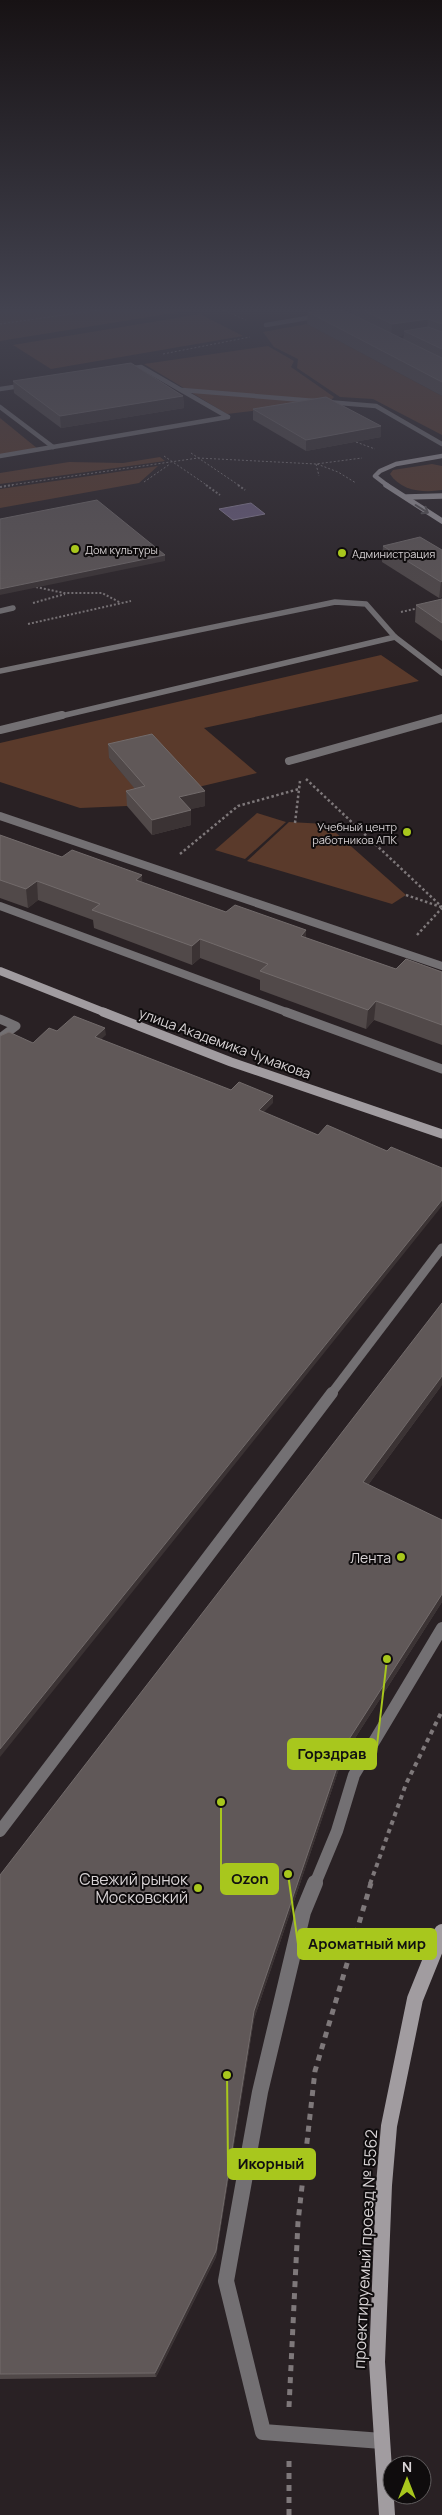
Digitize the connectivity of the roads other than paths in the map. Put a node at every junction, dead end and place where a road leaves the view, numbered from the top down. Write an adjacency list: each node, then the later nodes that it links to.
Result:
1 (22, 424): 5 (lane)
2 (185, 424): 5 (lane)
3 (408, 424): 4 (lane)
4 (442, 444)
5 (52, 447): 6 (lane)
6 (0, 456)
7 (442, 456): 9 (street)
8 (442, 496): 9 (street)
9 (403, 497): 10 (street, one-way to 10)
10 (442, 521)
11 (13, 608): 12 (lane)
12 (0, 611)
13 (396, 637): 14 (lane); 15 (lane); 17 (lane)
14 (0, 671)
15 (442, 673)
16 (442, 718): 18 (lane)
17 (0, 730)
18 (289, 761)
19 (0, 816): 21 (lane)
20 (0, 906): 25 (lane)
21 (442, 966)
22 (0, 971): 26 (street, улица Академика Чумакова)
23 (0, 1018): 24 (lane)
24 (0, 1038)
25 (442, 1069)
26 (442, 1134)
27 (442, 1248): 29 (lane)
28 (442, 1628): 31 (lane)
29 (0, 1831)
30 (442, 1932): 31 (street, проектируемый проезд № 5562)
31 (382, 2441): 32 (street, проектируемый проезд № 5562)
32 (387, 2515)

